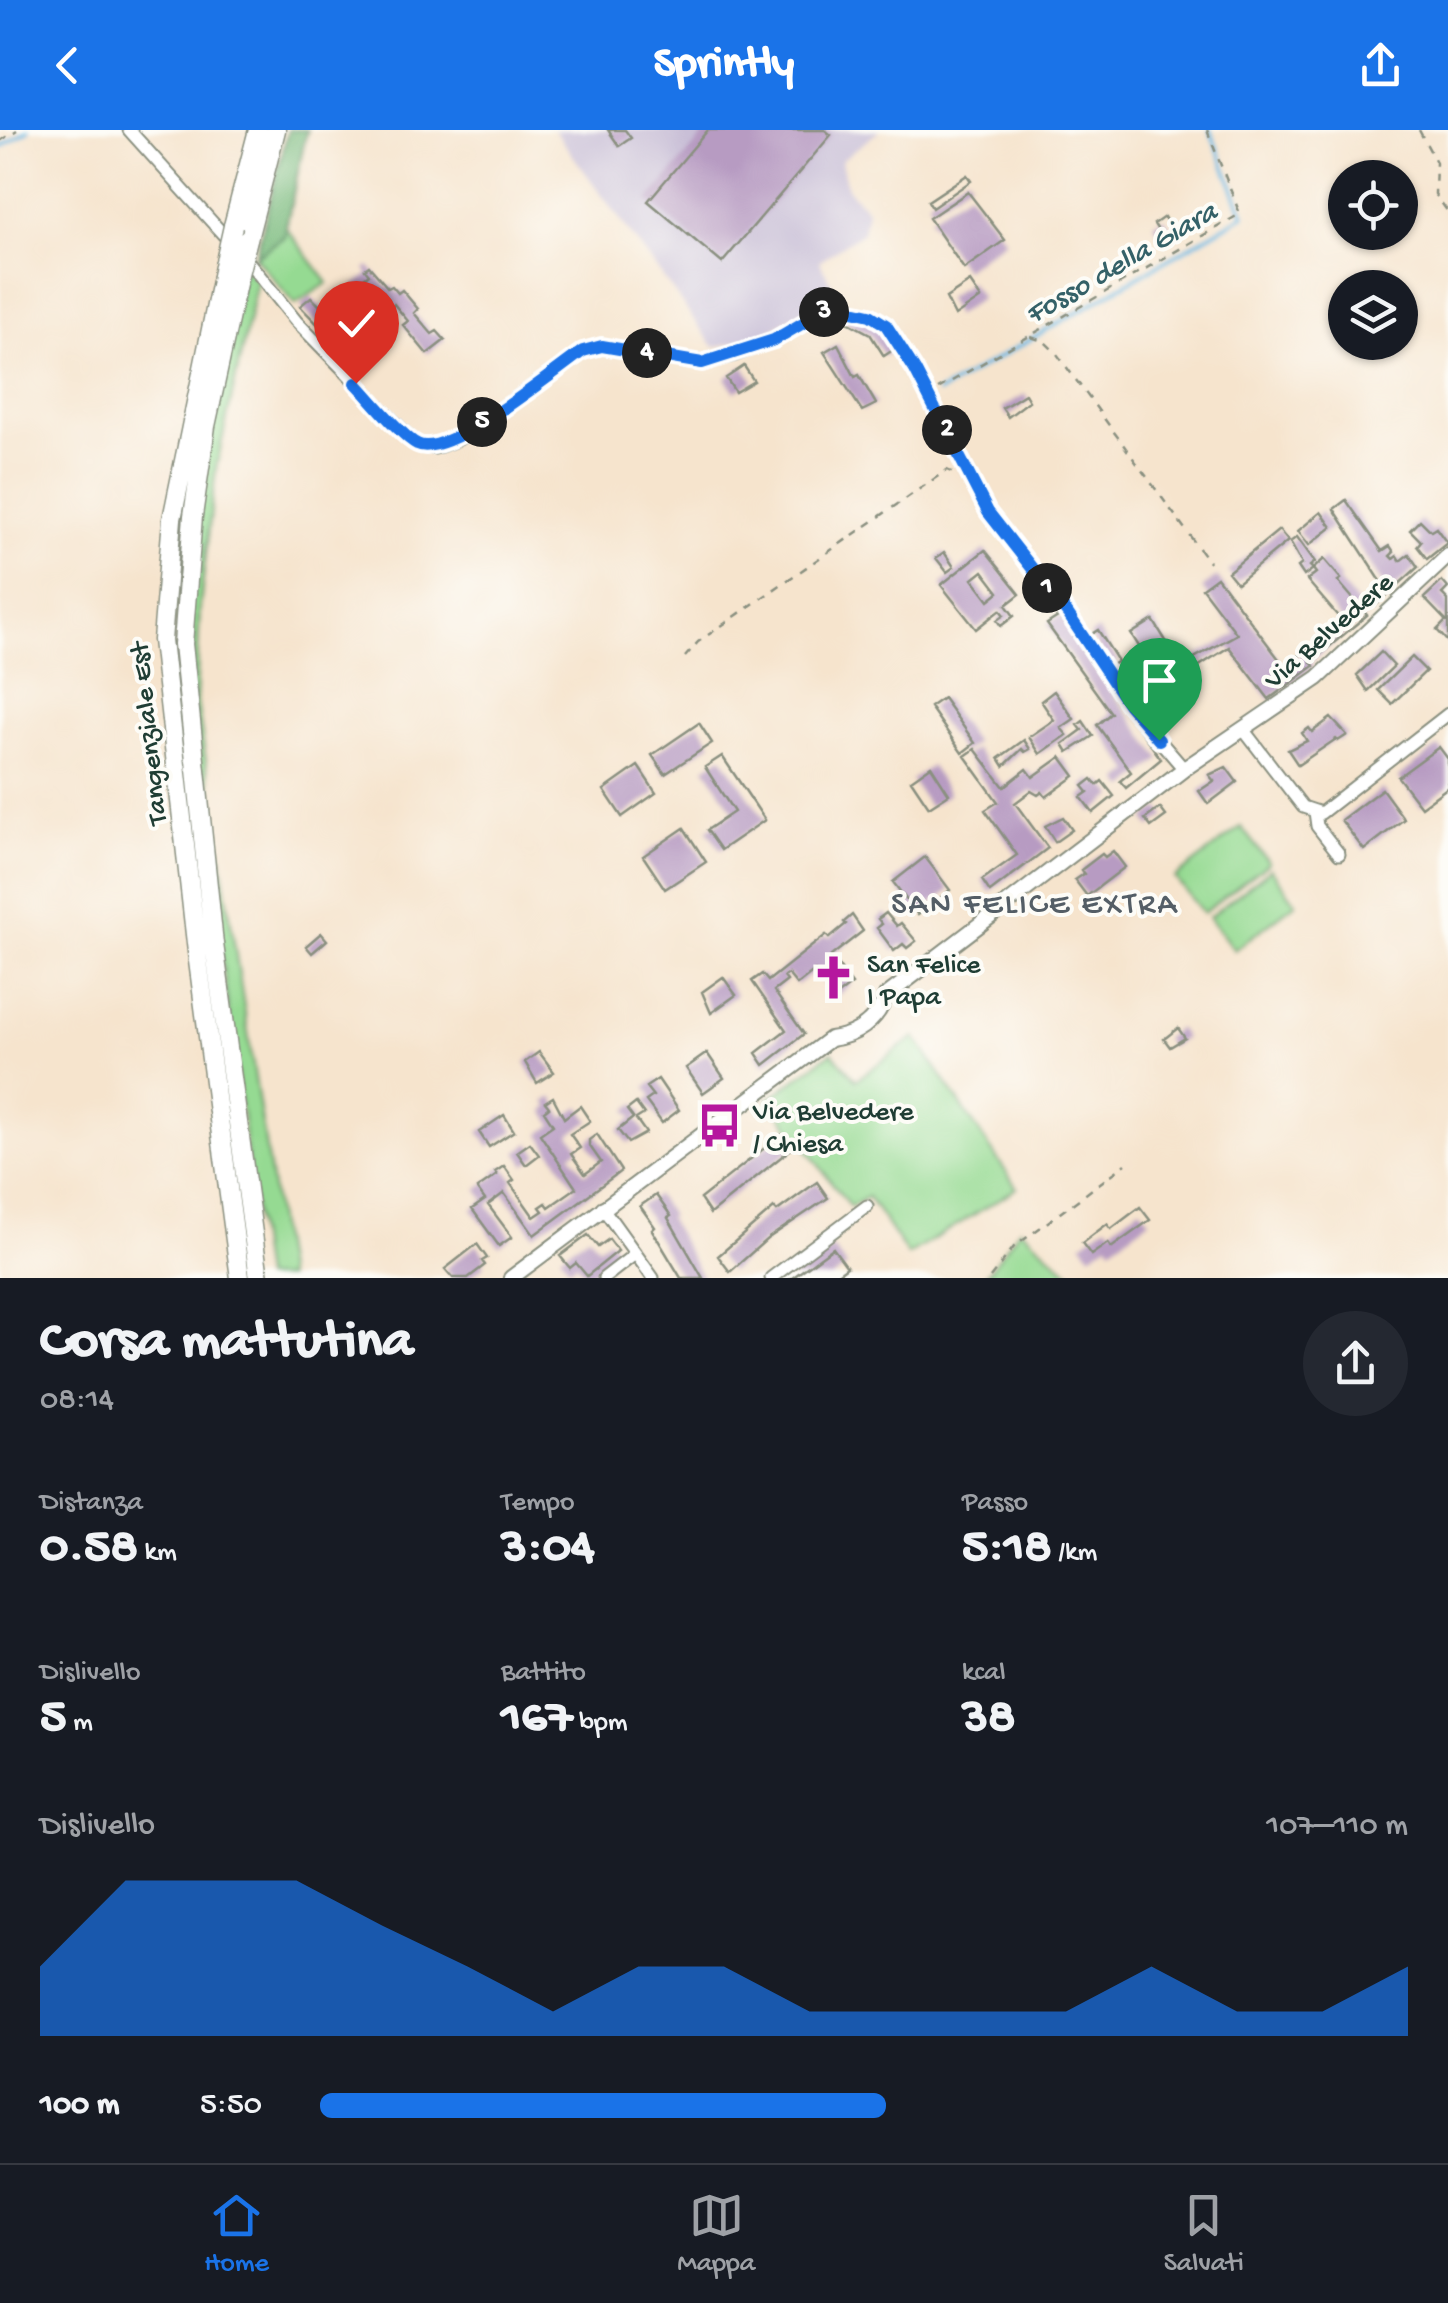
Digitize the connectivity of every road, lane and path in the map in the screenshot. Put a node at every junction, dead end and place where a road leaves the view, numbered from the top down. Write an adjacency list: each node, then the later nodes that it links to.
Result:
1 (16, 130): 7 (path)
2 (130, 130): 11 (street)
3 (258, 130): 9 (highway, Tangenziale Est, bridge)
4 (276, 130): 9 (highway, Tangenziale Est, bridge)
5 (1207, 130): 10 (path)
6 (1420, 130): 8 (path)
7 (0, 141)
8 (1448, 212)
9 (231, 270): 25 (highway, Tangenziale Est); 26 (highway, Tangenziale Est)
10 (1030, 336): 11 (path); 14 (path)
11 (928, 394): 12 (street)
12 (970, 481): 15 (path); 18 (street)
13 (1448, 556): 17 (street, Via Belvedere)
14 (1209, 562)
15 (685, 657)
16 (1448, 714): 19 (street)
17 (1242, 729): 18 (street, Via Belvedere); 19 (street)
18 (1184, 769): 23 (street, Via Belvedere)
19 (1315, 812): 20 (street)
20 (1339, 854)
21 (1126, 1164): 31 (path)
22 (867, 1206): 30 (street)
23 (602, 1207): 24 (street); 27 (street, Via Belvedere)
24 (636, 1254): 28 (street); 29 (street)
25 (240, 1278)
26 (259, 1278)
27 (510, 1278)
28 (604, 1278)
29 (653, 1278)
30 (771, 1278)
31 (990, 1278)

